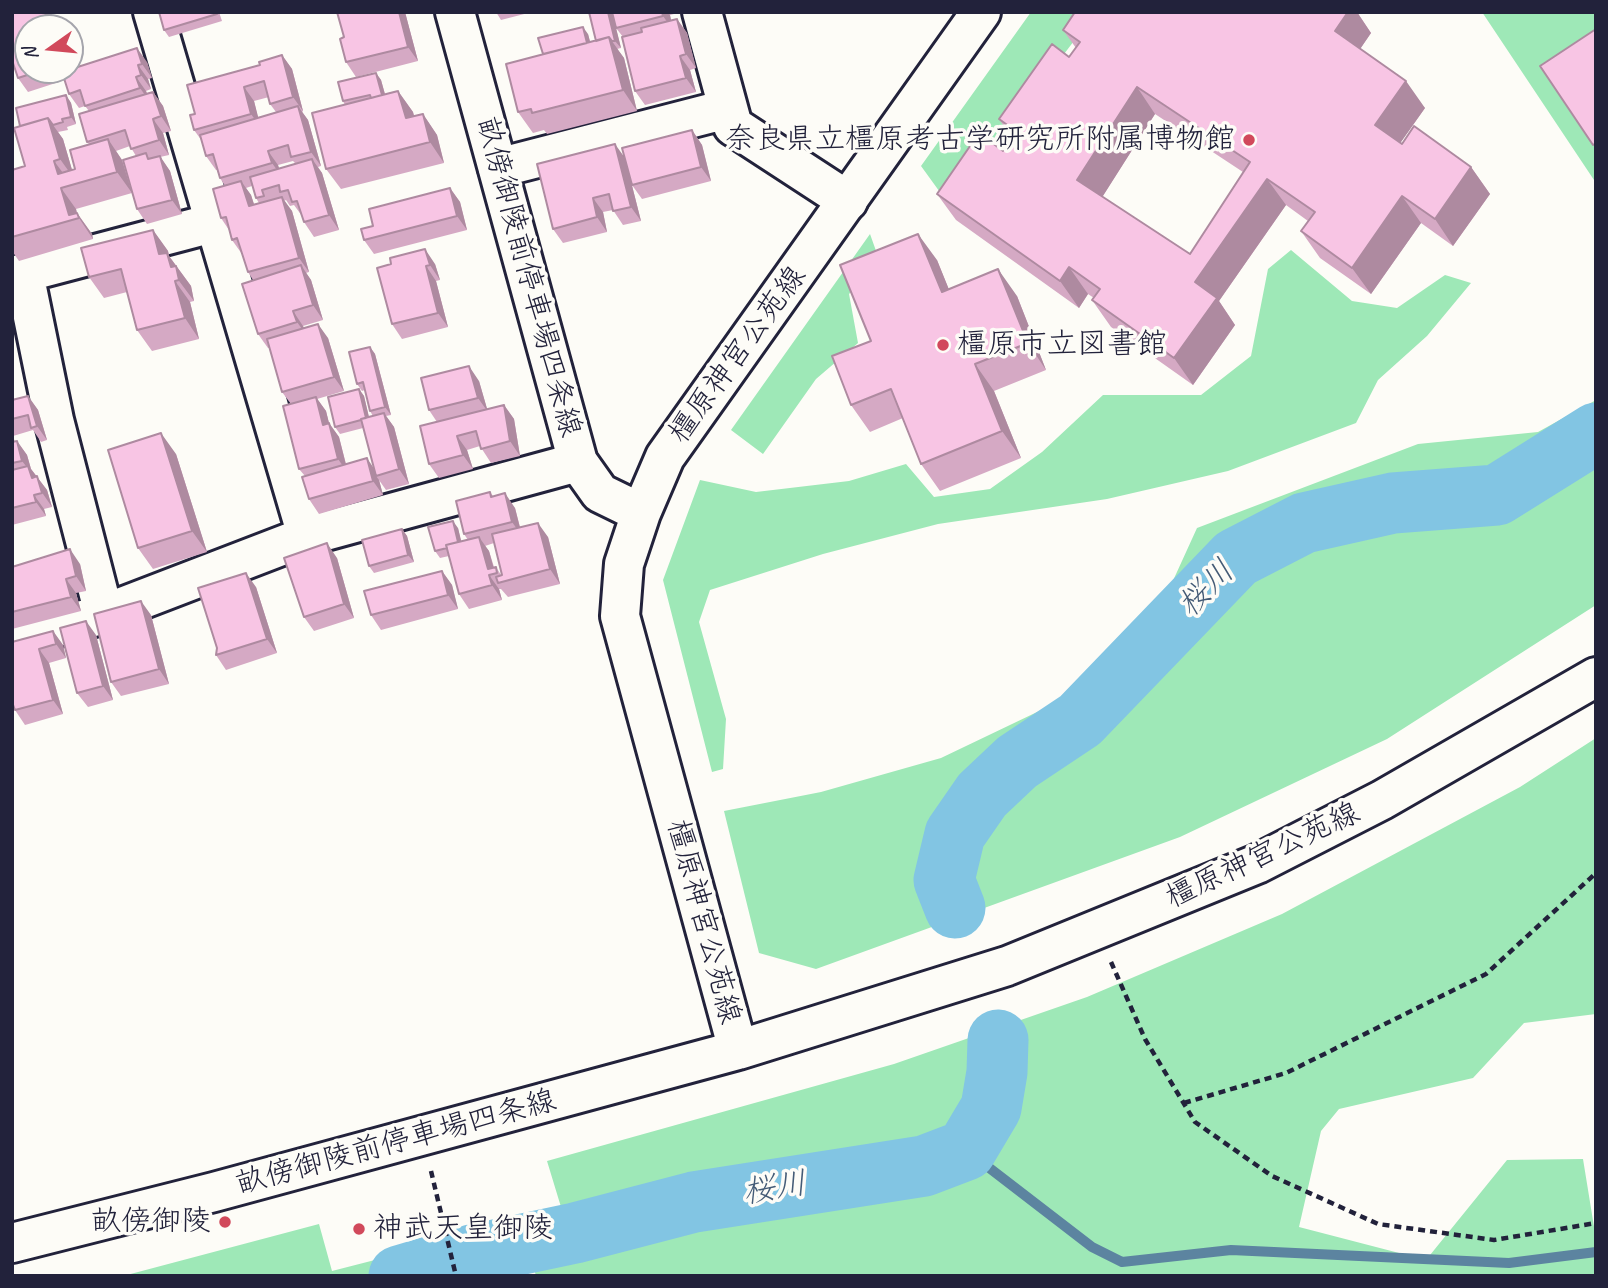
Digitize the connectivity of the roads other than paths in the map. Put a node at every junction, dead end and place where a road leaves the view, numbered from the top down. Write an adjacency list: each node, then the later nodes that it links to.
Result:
1 (153, 12): 8 (main road)
2 (455, 12): 6 (main road, 畝傍御陵前停車場四条線)
3 (702, 12): 5 (main road)
4 (981, 12): 7 (main road, 橿原神宮公苑線)
5 (727, 108): 6 (main road); 7 (main road)
6 (498, 168): 10 (main road, 畝傍御陵前停車場四条線)
7 (848, 201): 11 (main road, 橿原神宮公苑線)
8 (213, 223): 9 (main road); 12 (main road)
9 (18, 274): 13 (main road)
10 (578, 462): 11 (main road, 畝傍御陵前停車場四条線); 12 (main road)
11 (640, 513): 16 (main road, 橿原神宮公苑線)
12 (307, 537): 13 (main road)
13 (104, 614): 14 (main road)
14 (12, 640)
15 (1596, 677): 16 (main road, 橿原神宮公苑線)
16 (738, 1050): 17 (main road, 畝傍御陵前停車場四条線)
17 (12, 1243)

